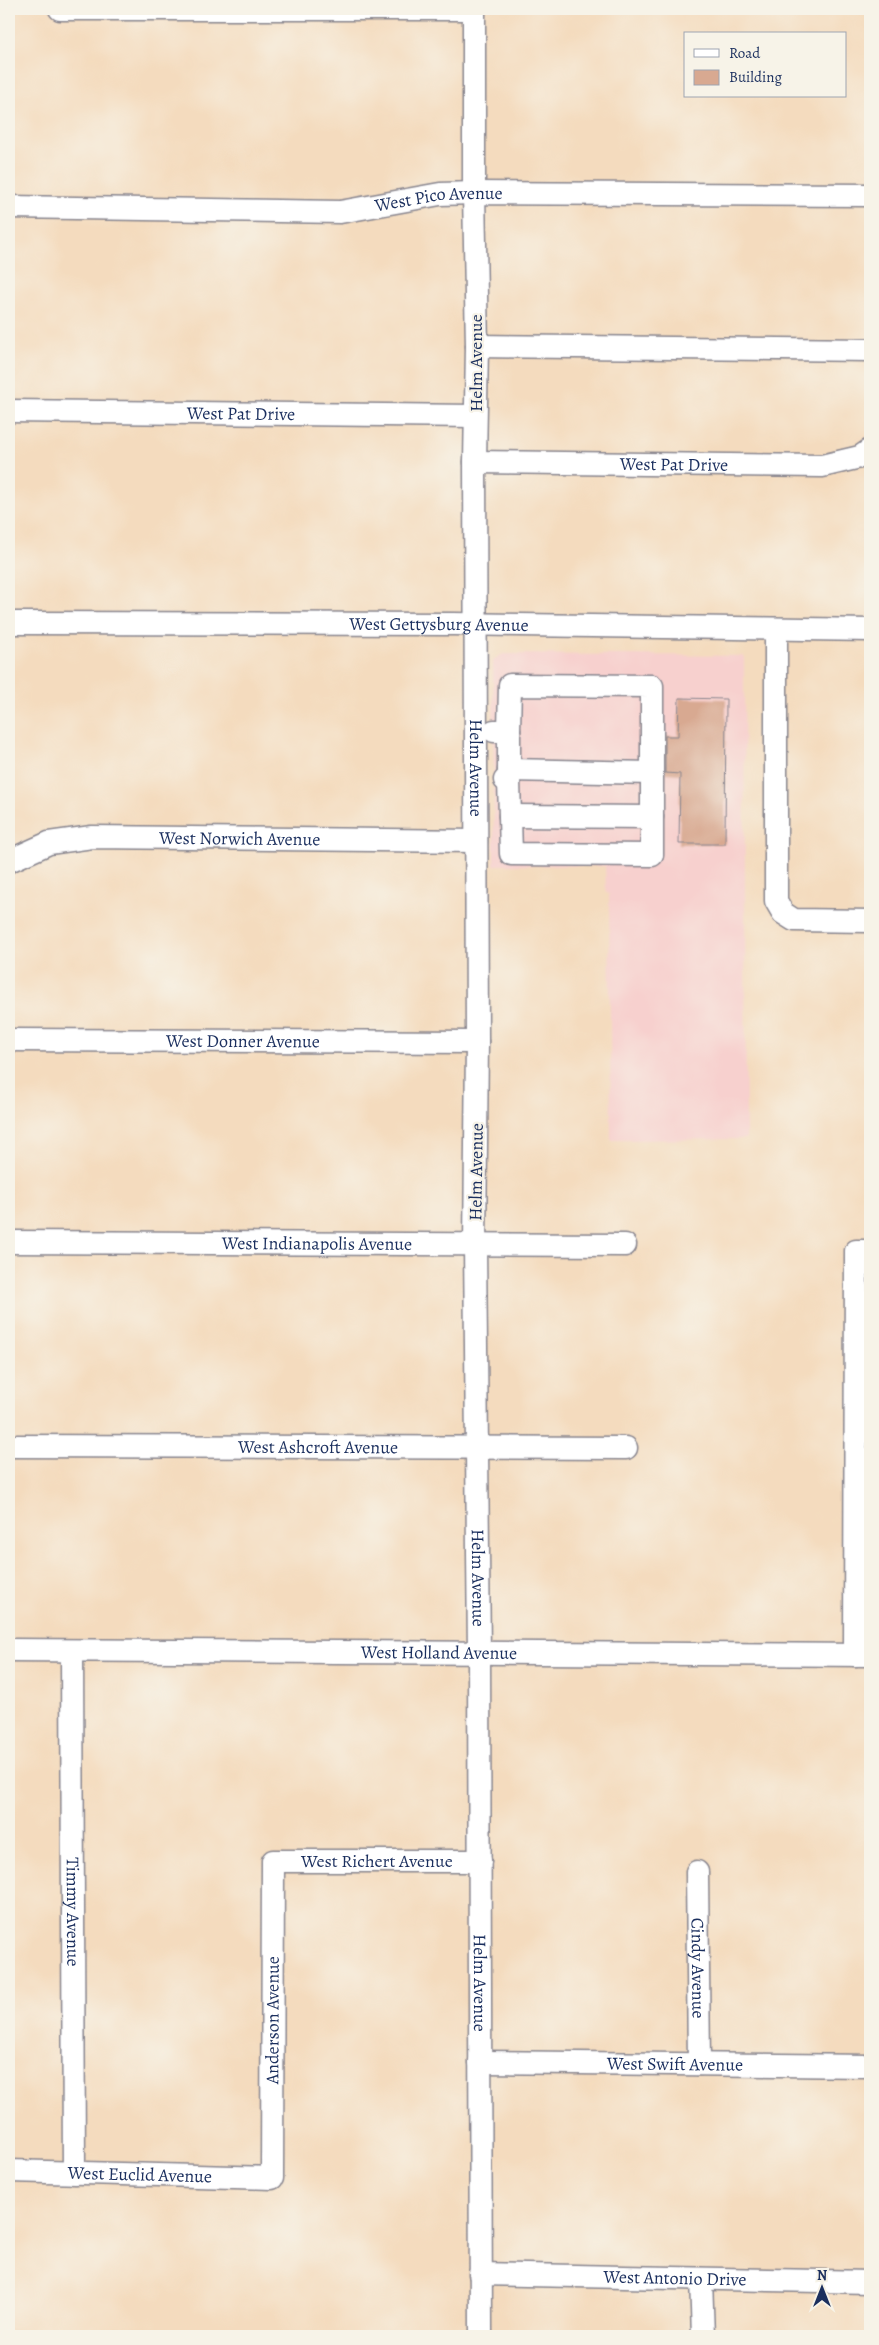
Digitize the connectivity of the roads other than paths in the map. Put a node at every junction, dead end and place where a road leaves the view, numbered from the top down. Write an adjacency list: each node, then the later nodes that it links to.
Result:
1 (60, 9): 2 (street)
2 (474, 9): 3 (street, Helm Avenue)
3 (474, 192): 4 (street, West Pico Avenue); 5 (street, West Pico Avenue); 6 (street, Helm Avenue)
4 (870, 196)
5 (9, 207)
6 (477, 346): 7 (street); 9 (street, Helm Avenue)
7 (870, 350)
8 (9, 411): 9 (street, West Pat Drive)
9 (475, 416): 11 (street, Helm Avenue)
10 (870, 450): 11 (street, West Pat Drive)
11 (475, 462): 13 (street, Helm Avenue)
12 (9, 623): 13 (street, West Gettysburg Avenue)
13 (475, 625): 14 (street, West Gettysburg Avenue); 17 (street, Helm Avenue)
14 (776, 630): 15 (street, West Gettysburg Avenue); 25 (street)
15 (870, 630)
16 (509, 731): 17 (street); 18 (street); 19 (street)
17 (476, 732): 20 (street, Helm Avenue)
18 (651, 773): 19 (street); 22 (street)
19 (509, 775): 20 (street); 21 (street)
20 (476, 780): 23 (street, Helm Avenue)
21 (510, 816): 22 (street); 22 (street)
22 (652, 817)
23 (476, 841): 24 (street, West Norwich Avenue); 27 (street, Helm Avenue)
24 (9, 861)
25 (870, 921)
26 (9, 1040): 27 (street, West Donner Avenue)
27 (477, 1042): 29 (street, Helm Avenue)
28 (9, 1242): 29 (street, West Indianapolis Avenue)
29 (475, 1245): 30 (street, West Indianapolis Avenue); 34 (street, Helm Avenue)
30 (625, 1245)
31 (863, 1251): 38 (street)
32 (9, 1446): 34 (street, West Ashcroft Avenue)
33 (626, 1448): 34 (street, West Ashcroft Avenue)
34 (477, 1449): 37 (street, Helm Avenue)
35 (9, 1650): 36 (street, West Holland Avenue)
36 (72, 1652): 37 (street, West Holland Avenue); 46 (street, Timmy Avenue)
37 (479, 1653): 38 (street, West Holland Avenue); 40 (street, Helm Avenue)
38 (863, 1655)
39 (273, 1861): 40 (street, West Richert Avenue); 47 (street, Anderson Avenue)
40 (480, 1861): 42 (street, Helm Avenue)
41 (697, 1872): 43 (street, Cindy Avenue)
42 (480, 2062): 43 (street, West Swift Avenue); 48 (street, Helm Avenue)
43 (699, 2064): 44 (street, West Swift Avenue)
44 (870, 2066)
45 (9, 2171): 46 (street, West Euclid Avenue)
46 (74, 2173): 47 (street, West Euclid Avenue)
47 (272, 2178)
48 (480, 2274): 49 (street, West Antonio Drive); 51 (street, Helm Avenue)
49 (701, 2279): 50 (street, West Antonio Drive); 52 (street)
50 (870, 2282)
51 (481, 2336)
52 (703, 2336)

